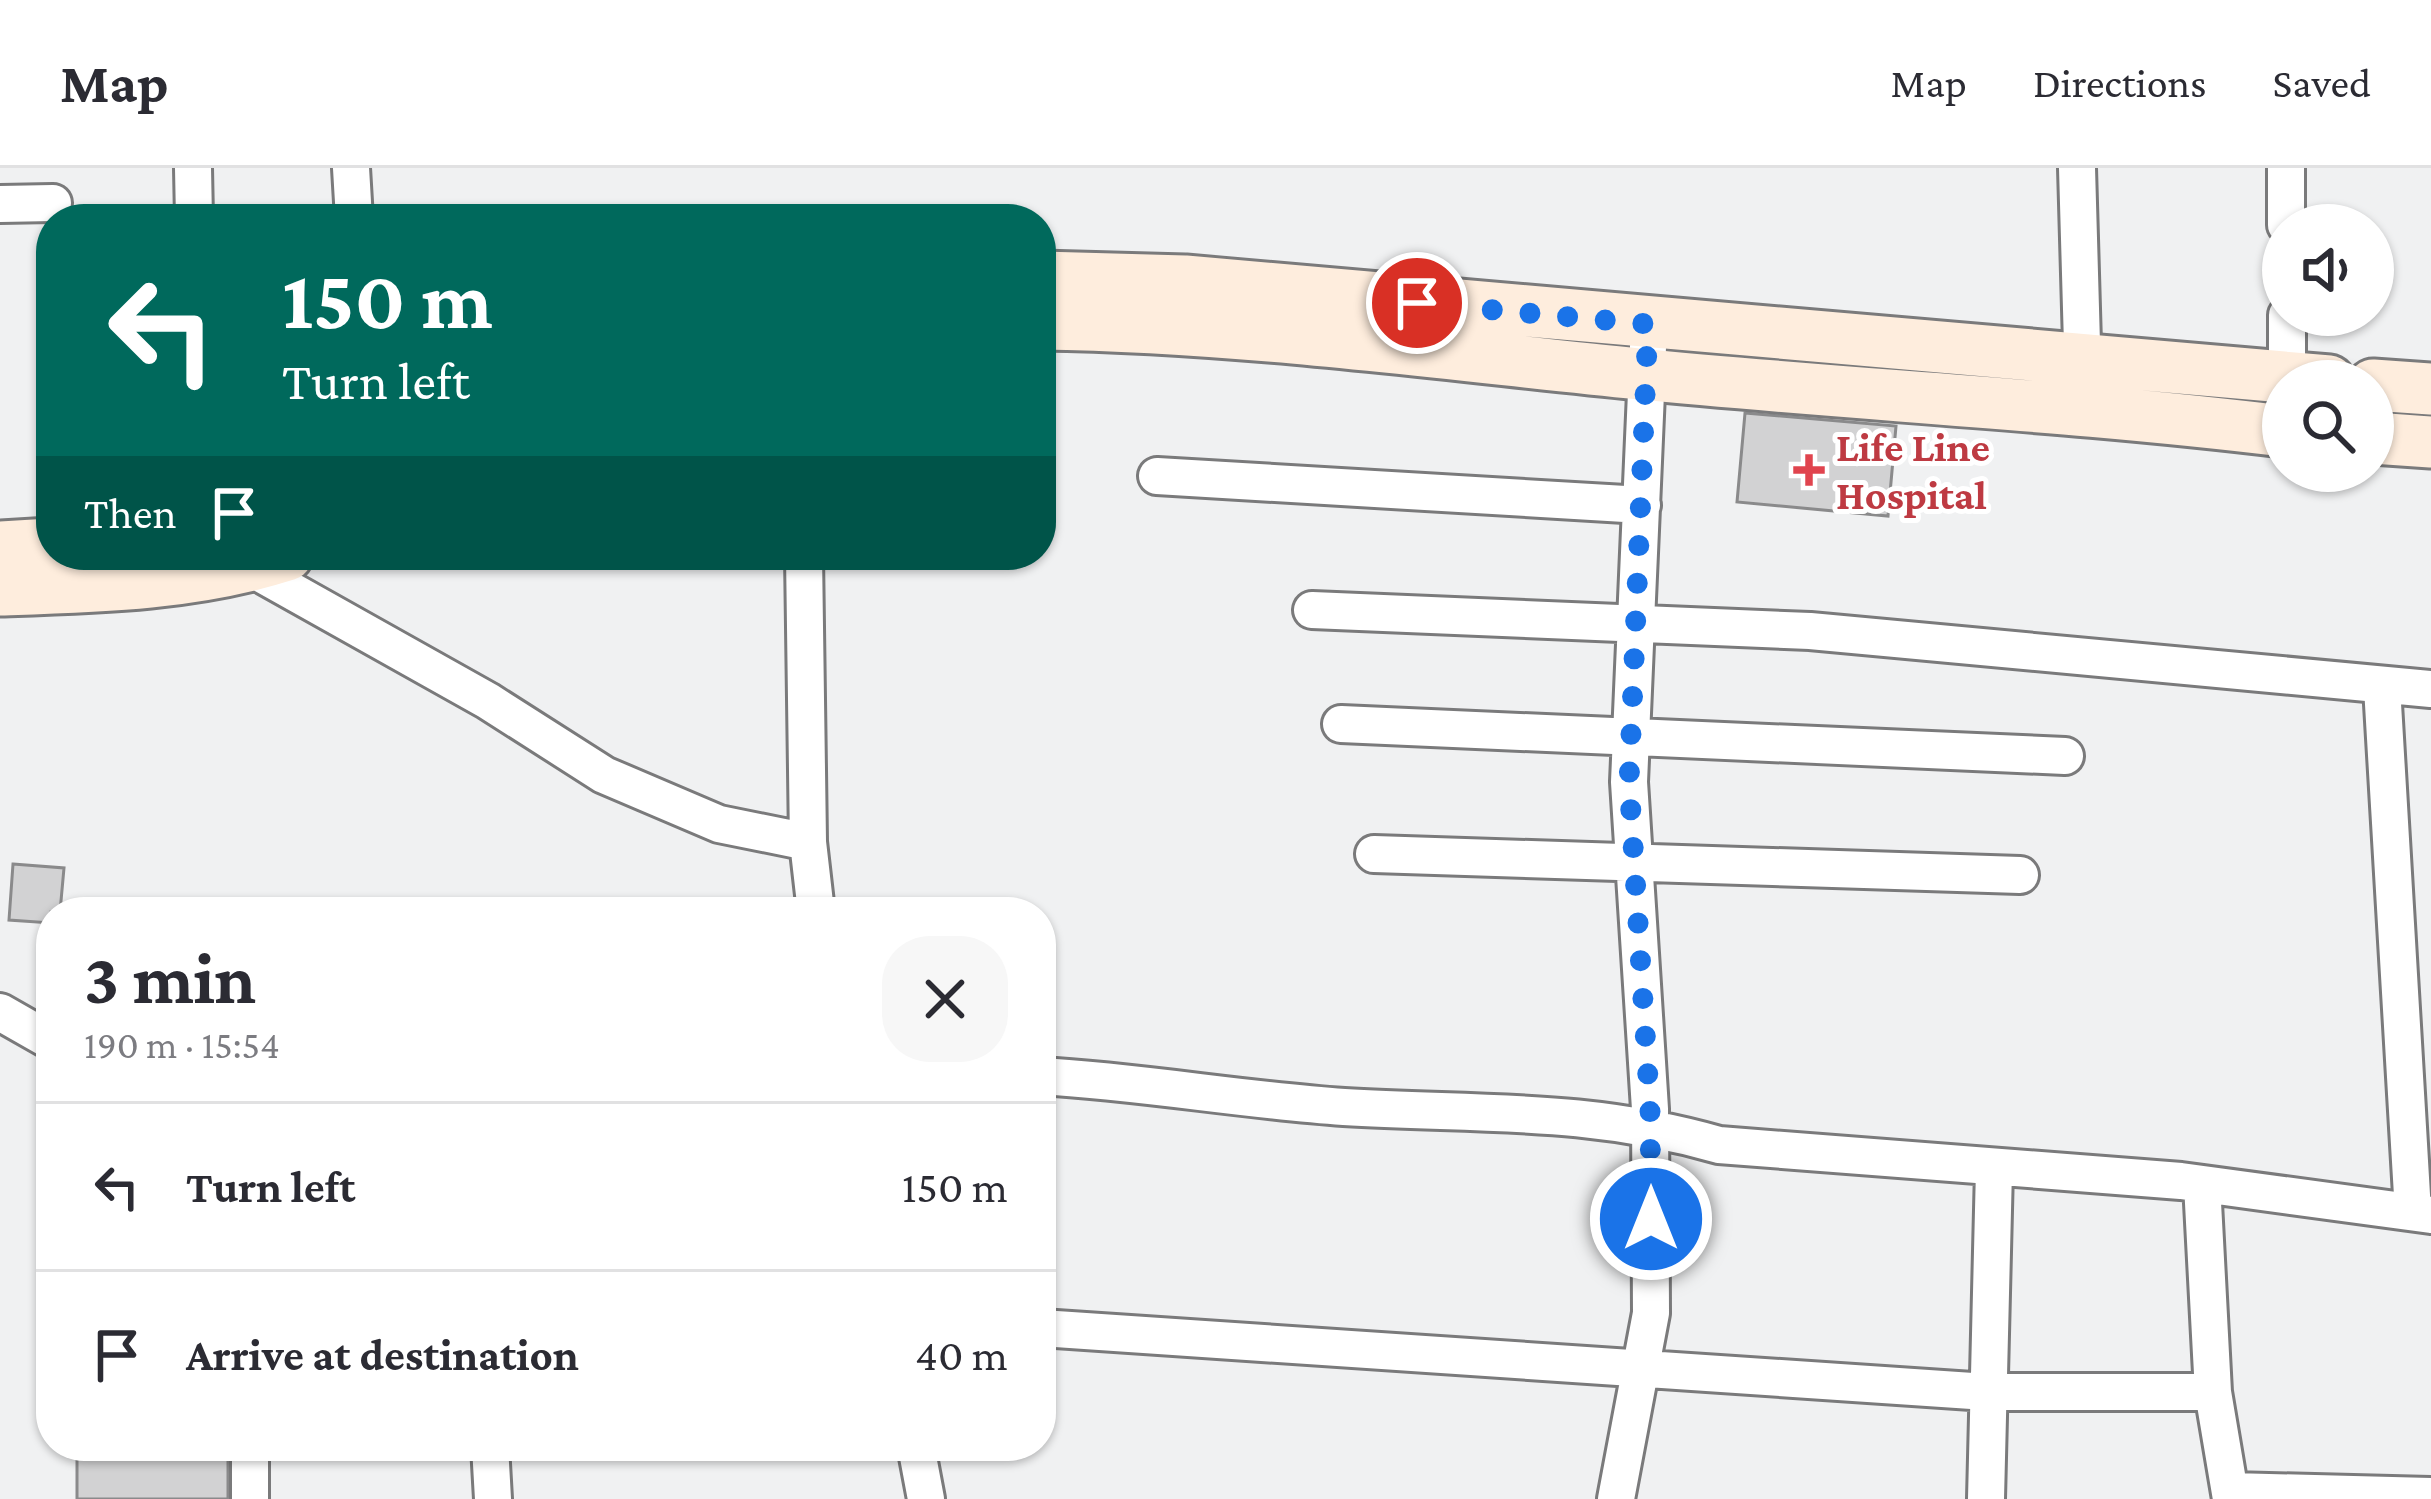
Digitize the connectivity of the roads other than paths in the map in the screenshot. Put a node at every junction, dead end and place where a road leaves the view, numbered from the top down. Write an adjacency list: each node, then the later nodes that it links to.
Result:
1 (193, 168): 7 (street)
2 (351, 168): 8 (street)
3 (2077, 168): 14 (street)
4 (2286, 168): 9 (street)
5 (53, 197): 6 (street)
6 (0, 204)
7 (194, 204)
8 (353, 204)
9 (2287, 204)
10 (1056, 277): 12 (street)
11 (1056, 324): 12 (street)
12 (1647, 349): 14 (street); 21 (street)
13 (2262, 380): 14 (street)
14 (2083, 382): 17 (street)
15 (2394, 386): 16 (street)
16 (2431, 389)
17 (2262, 426)
18 (2394, 439): 19 (street)
19 (2431, 442)
20 (1157, 476): 21 (street)
21 (1642, 506): 29 (street)
22 (36, 545): 23 (street)
23 (0, 547)
24 (183, 570): 27 (street)
25 (282, 570): 35 (street)
26 (804, 570): 35 (street)
27 (0, 590)
28 (1312, 610): 29 (street)
29 (1637, 624): 30 (street); 33 (street)
30 (2382, 687): 31 (street); 46 (street)
31 (2431, 689)
32 (1342, 724): 33 (street)
33 (1631, 736): 34 (street); 37 (street)
34 (2066, 756)
35 (808, 842): 39 (street)
36 (1374, 854): 37 (street)
37 (1634, 860): 38 (street); 43 (street)
38 (2020, 875)
39 (814, 897)
40 (0, 1012): 41 (street)
41 (36, 1032)
42 (1056, 1077): 43 (street)
43 (1651, 1126): 44 (street); 48 (street)
44 (1994, 1169): 45 (street); 49 (street)
45 (2203, 1184): 46 (street); 50 (street)
46 (2422, 1213)
47 (1056, 1329): 48 (street)
48 (1640, 1367): 49 (street); 59 (street)
49 (1987, 1392): 50 (street); 60 (street)
50 (2213, 1392): 54 (street)
51 (250, 1461): 56 (street)
52 (491, 1461): 57 (street)
53 (919, 1461): 58 (street)
54 (2231, 1495): 55 (street)
55 (2431, 1496)
56 (250, 1499)
57 (494, 1499)
58 (926, 1499)
59 (1616, 1499)
60 (1986, 1499)

